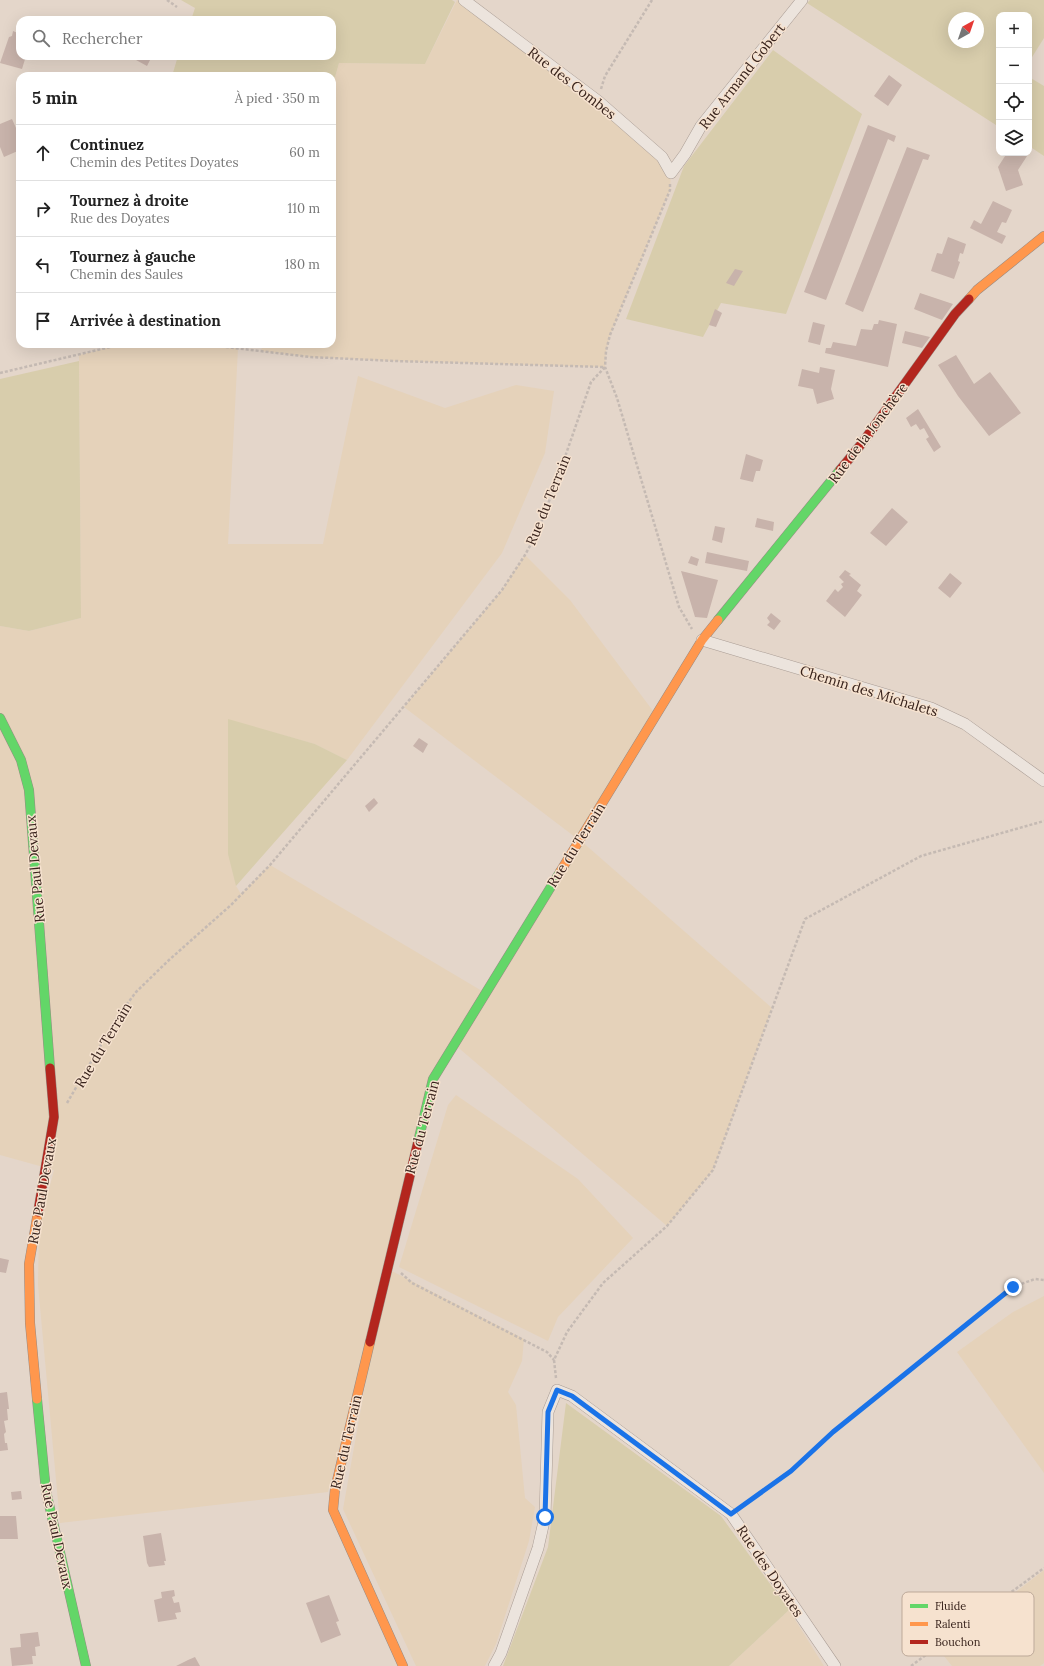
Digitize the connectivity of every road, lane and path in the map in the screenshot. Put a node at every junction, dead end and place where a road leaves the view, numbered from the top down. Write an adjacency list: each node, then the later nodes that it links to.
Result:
1 (167, 0): 5 (path)
2 (464, 0): 6 (street, Rue des Combes)
3 (652, 0): 6 (path)
4 (802, 0): 7 (street, Rue Armand Gobert)
5 (178, 7)
6 (598, 101): 7 (street, Rue des Combes)
7 (671, 173): 11 (path)
8 (1044, 236): 13 (street, Rue de la Jonchère)
9 (106, 348): 12 (path)
10 (234, 348): 11 (path)
11 (605, 366): 13 (path); 17 (path, Rue du Terrain)
12 (0, 373)
13 (702, 640): 15 (street, Chemin des Michalets); 18 (street, Rue du Terrain)
14 (0, 718): 17 (street, Rue Paul Devaux)
15 (1044, 781)
16 (1044, 821): 20 (path)
17 (54, 1117): 26 (street, Rue Paul Devaux)
18 (388, 1260): 20 (path); 27 (street, Rue du Terrain)
19 (1044, 1280): 22 (path)
20 (554, 1360): 21 (path)
21 (557, 1390): 22 (street, Rue des Doyates); 28 (street)
22 (731, 1514): 29 (street, Rue des Doyates)
23 (1044, 1568): 24 (path)
24 (1011, 1592)
25 (925, 1656): 30 (path)
26 (86, 1666)
27 (403, 1666)
28 (494, 1666)
29 (835, 1666)
30 (911, 1666)

